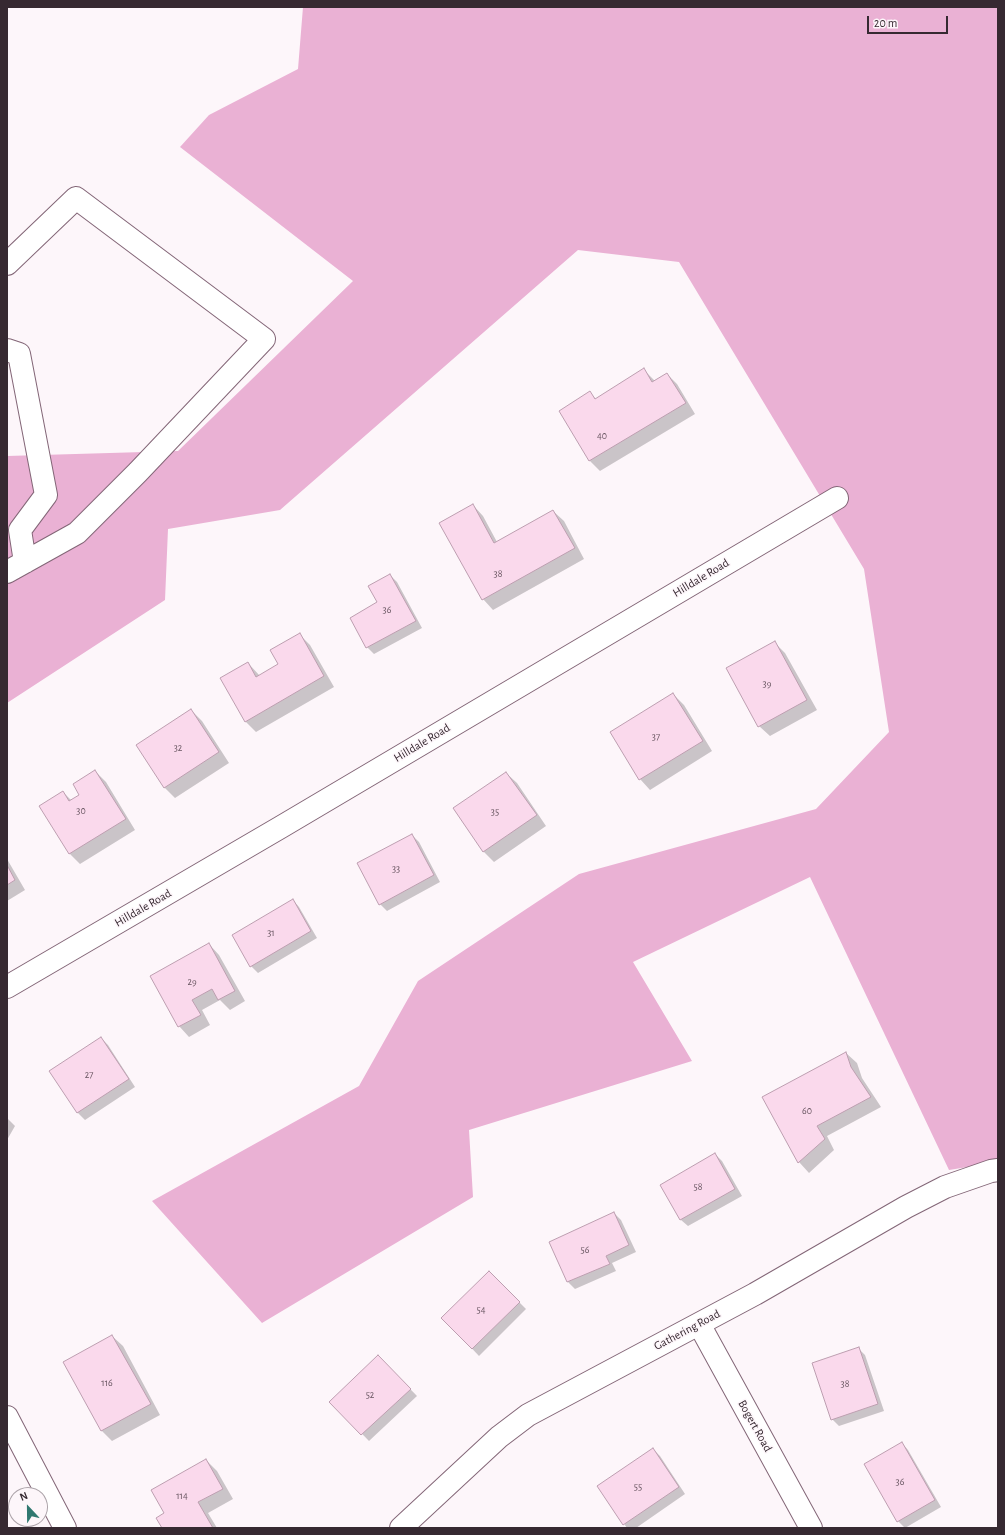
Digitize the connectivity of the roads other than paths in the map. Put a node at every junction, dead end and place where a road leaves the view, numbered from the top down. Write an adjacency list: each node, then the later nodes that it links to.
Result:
1 (7, 264): 5 (street)
2 (7, 350): 4 (street)
3 (837, 498): 6 (street, Hilldale Road)
4 (14, 527): 5 (street)
5 (16, 567)
6 (7, 987)
7 (998, 1170): 8 (street, Gathering Road)
8 (699, 1324): 11 (street, Gathering Road); 12 (street, Bogert Road)
9 (7, 1417): 10 (street)
10 (65, 1528)
11 (401, 1528)
12 (811, 1528)

